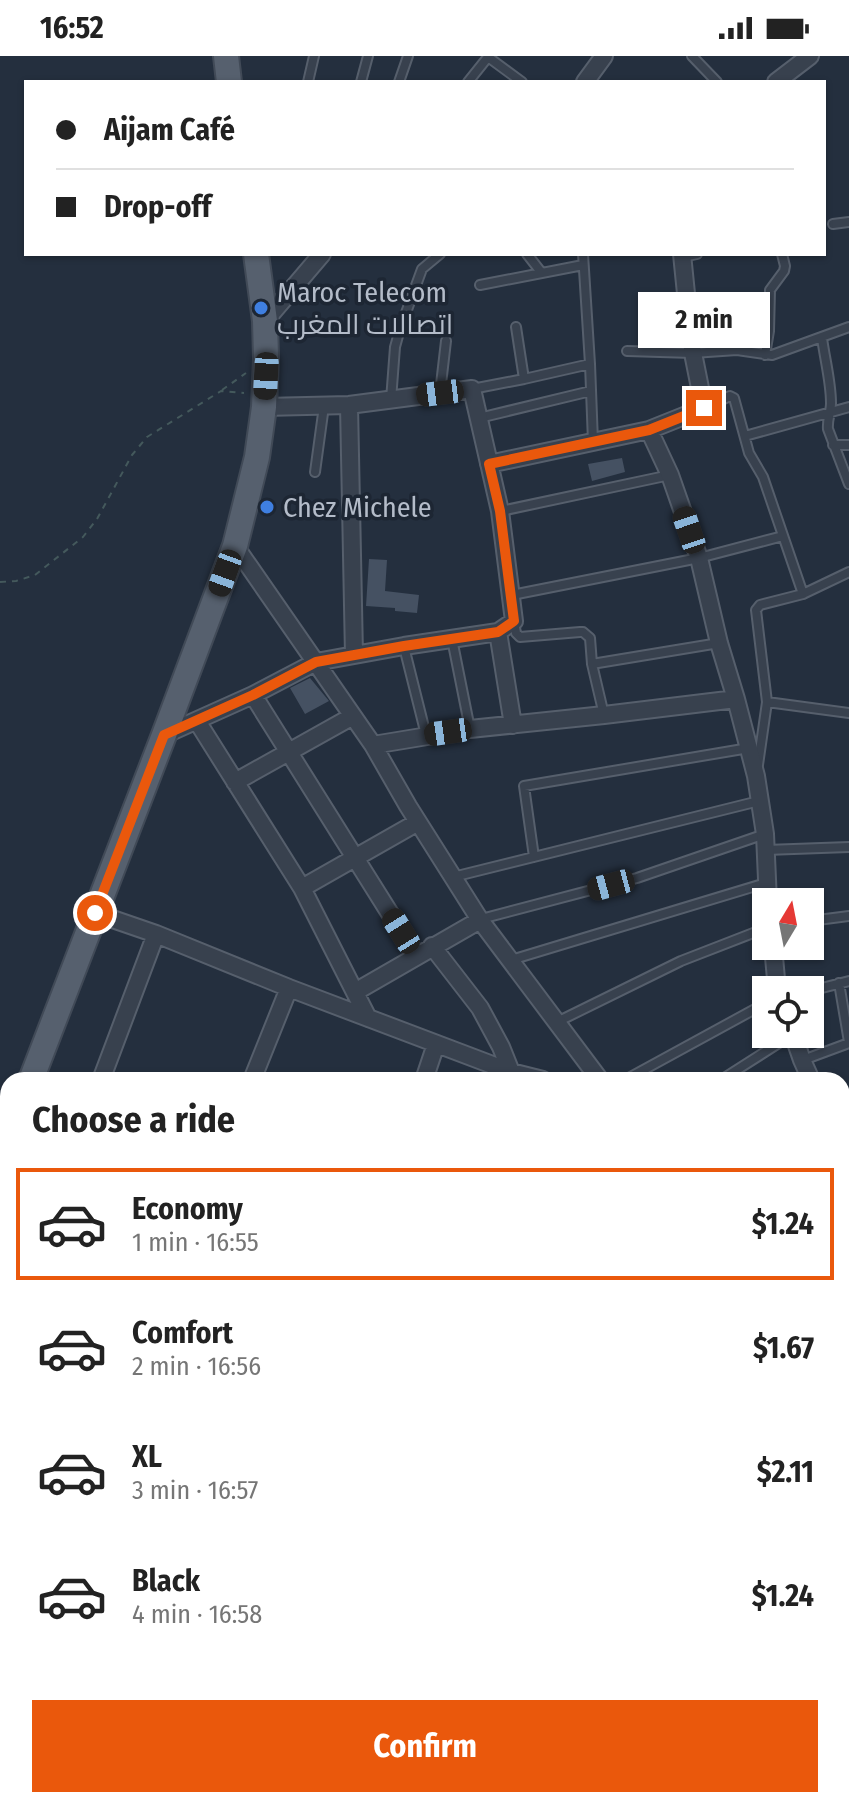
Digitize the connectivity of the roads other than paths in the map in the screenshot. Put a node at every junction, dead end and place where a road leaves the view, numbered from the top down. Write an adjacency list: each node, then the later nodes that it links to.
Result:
1 (226, 56): 9 (main road)
2 (314, 56): 10 (lane)
3 (368, 56): 11 (lane)
4 (408, 56): 12 (lane)
5 (488, 56): 13 (lane); 14 (lane)
6 (604, 56): 15 (street)
7 (692, 56): 16 (lane)
8 (810, 56): 17 (street)
9 (229, 80)
10 (308, 80)
11 (362, 80)
12 (400, 80)
13 (470, 80)
14 (519, 80)
15 (586, 80)
16 (715, 80)
17 (779, 80)
18 (849, 222): 19 (lane)
19 (833, 224)
20 (256, 256): 30 (main road)
21 (320, 256): 30 (street)
22 (438, 256): 44 (lane)
23 (529, 256): 28 (lane)
24 (583, 256): 27 (lane)
25 (687, 256): 36 (street)
26 (782, 256): 37 (lane)
27 (583, 265): 28 (lane); 38 (lane)
28 (541, 272): 29 (lane)
29 (480, 285)
30 (265, 321): 43 (main road)
31 (516, 327): 39 (lane)
32 (849, 327): 33 (lane)
33 (822, 338): 37 (lane); 49 (lane)
34 (446, 341): 42 (lane)
35 (627, 351): 36 (lane)
36 (693, 353): 37 (lane); 48 (street)
37 (765, 355)
38 (590, 364): 39 (lane); 41 (lane)
39 (524, 379): 40 (lane)
40 (472, 389): 42 (street); 50 (street)
41 (591, 391): 50 (lane); 53 (lane)
42 (440, 393): 44 (street)
43 (265, 400): 46 (street); 62 (main road)
44 (391, 400): 45 (street)
45 (349, 405): 46 (street); 72 (street)
46 (324, 406): 57 (lane)
47 (849, 407): 49 (lane)
48 (704, 408): 51 (street); 52 (lane)
49 (831, 411): 52 (lane); 54 (lane)
50 (479, 418): 56 (street)
51 (649, 430): 53 (street); 58 (street)
52 (745, 436): 61 (lane)
53 (593, 442): 56 (street)
54 (833, 445): 55 (lane); 59 (lane)
55 (849, 445)
56 (489, 464): 60 (street)
57 (315, 472)
58 (670, 475): 60 (lane); 63 (street)
59 (849, 484)
60 (500, 511): 66 (street)
61 (783, 536): 63 (lane); 65 (lane)
62 (235, 546): 73 (street); 84 (main road)
63 (699, 558): 66 (lane); 70 (street)
64 (849, 572): 65 (lane)
65 (803, 594): 77 (lane)
66 (512, 595): 67 (street)
67 (514, 621): 68 (street); 74 (lane)
68 (498, 632): 69 (street); 82 (street)
69 (451, 638): 71 (street); 83 (lane)
70 (719, 643): 74 (lane); 76 (street)
71 (404, 646): 72 (street); 85 (lane)
72 (354, 655): 73 (street)
73 (316, 662): 75 (street); 80 (street)
74 (592, 664): 79 (lane)
75 (253, 695): 81 (street); 88 (street)
76 (736, 699): 79 (street); 87 (street)
77 (767, 702): 78 (lane); 89 (lane)
78 (849, 713)
79 (604, 715): 82 (street)
80 (353, 716): 86 (street); 88 (street)
81 (197, 721): 84 (street); 90 (street)
82 (513, 725): 83 (street)
83 (470, 729): 85 (street)
84 (164, 735): 101 (main road)
85 (426, 735): 86 (street)
86 (373, 745): 92 (street)
87 (750, 747): 89 (street); 95 (lane)
88 (289, 752): 90 (street); 96 (street)
89 (756, 776): 91 (street)
90 (235, 782): 99 (street)
91 (760, 801): 93 (street); 95 (lane)
92 (418, 822): 96 (street); 97 (street)
93 (766, 842): 94 (lane); 98 (street); 104 (lane)
94 (849, 847)
95 (534, 857): 97 (lane)
96 (354, 858): 99 (street); 108 (street)
97 (453, 877): 104 (street)
98 (766, 883): 100 (street); 109 (lane)
99 (302, 888): 113 (street)
100 (767, 888)
101 (95, 913): 106 (street); 122 (main road)
102 (849, 916): 103 (lane)
103 (824, 919)
104 (480, 920): 107 (street); 109 (street)
105 (752, 933): 116 (lane)
106 (156, 934): 112 (street); 123 (street)
107 (432, 946): 108 (street); 127 (street)
108 (416, 955): 113 (street)
109 (511, 960): 116 (street)
110 (844, 982): 111 (lane); 117 (lane)
111 (824, 987)
112 (289, 988): 115 (street); 124 (street)
113 (355, 992): 115 (street)
114 (752, 1011): 129 (lane)
115 (368, 1018): 118 (street)
116 (557, 1022): 128 (street)
117 (849, 1042): 121 (lane)
118 (436, 1044): 125 (street); 126 (street)
119 (771, 1048): 130 (lane)
120 (798, 1048): 121 (street)
121 (802, 1060): 131 (street)
122 (34, 1072)
123 (104, 1072)
124 (255, 1072)
125 (427, 1072)
126 (501, 1072)
127 (503, 1072)
128 (594, 1072)
129 (640, 1072)
130 (734, 1072)
131 (807, 1072)

